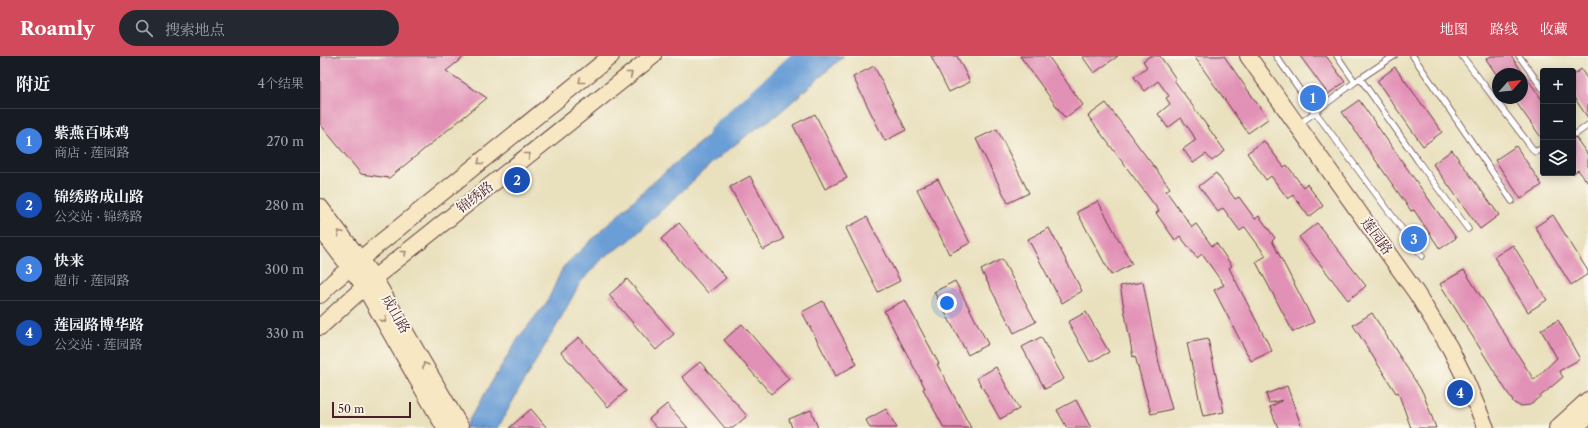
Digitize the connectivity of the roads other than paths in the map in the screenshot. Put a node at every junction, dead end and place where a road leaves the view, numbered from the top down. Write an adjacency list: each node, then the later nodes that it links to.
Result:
1 (611, 56): 22 (main road, 锦绣路, one-way to 22)
2 (653, 56): 23 (main road, 锦绣路, one-way to 2)
3 (1248, 56): 14 (main road, 莲园路)
4 (1276, 56): 12 (lane)
5 (1337, 56): 10 (lane)
6 (1394, 56): 10 (lane)
7 (1413, 56): 17 (lane)
8 (1462, 56): 16 (lane)
9 (1519, 56): 11 (lane)
10 (1358, 80): 12 (lane); 20 (lane)
11 (1540, 85)
12 (1316, 113): 14 (lane); 21 (lane)
13 (1588, 125): 15 (lane)
14 (1298, 126): 31 (main road, 莲园路)
15 (1576, 132)
16 (1540, 150)
17 (1512, 201)
18 (320, 207): 22 (main road, 成山路, one-way to 18)
19 (320, 228): 22 (main road, 成山路)
20 (1468, 229)
21 (1422, 256)
22 (355, 264): 23 (main road, 成山路); 24 (main road, 锦绣路)
23 (369, 282): 25 (main road, 锦绣路); 27 (main road, 成山路)
24 (320, 295)
25 (320, 328)
26 (1588, 400): 32 (main road)
27 (439, 404): 29 (main road, 成山路); 30 (main road, 成山路)
28 (1588, 416): 33 (main road)
29 (445, 428)
30 (461, 428)
31 (1486, 428)
32 (1557, 428)
33 (1574, 428)

